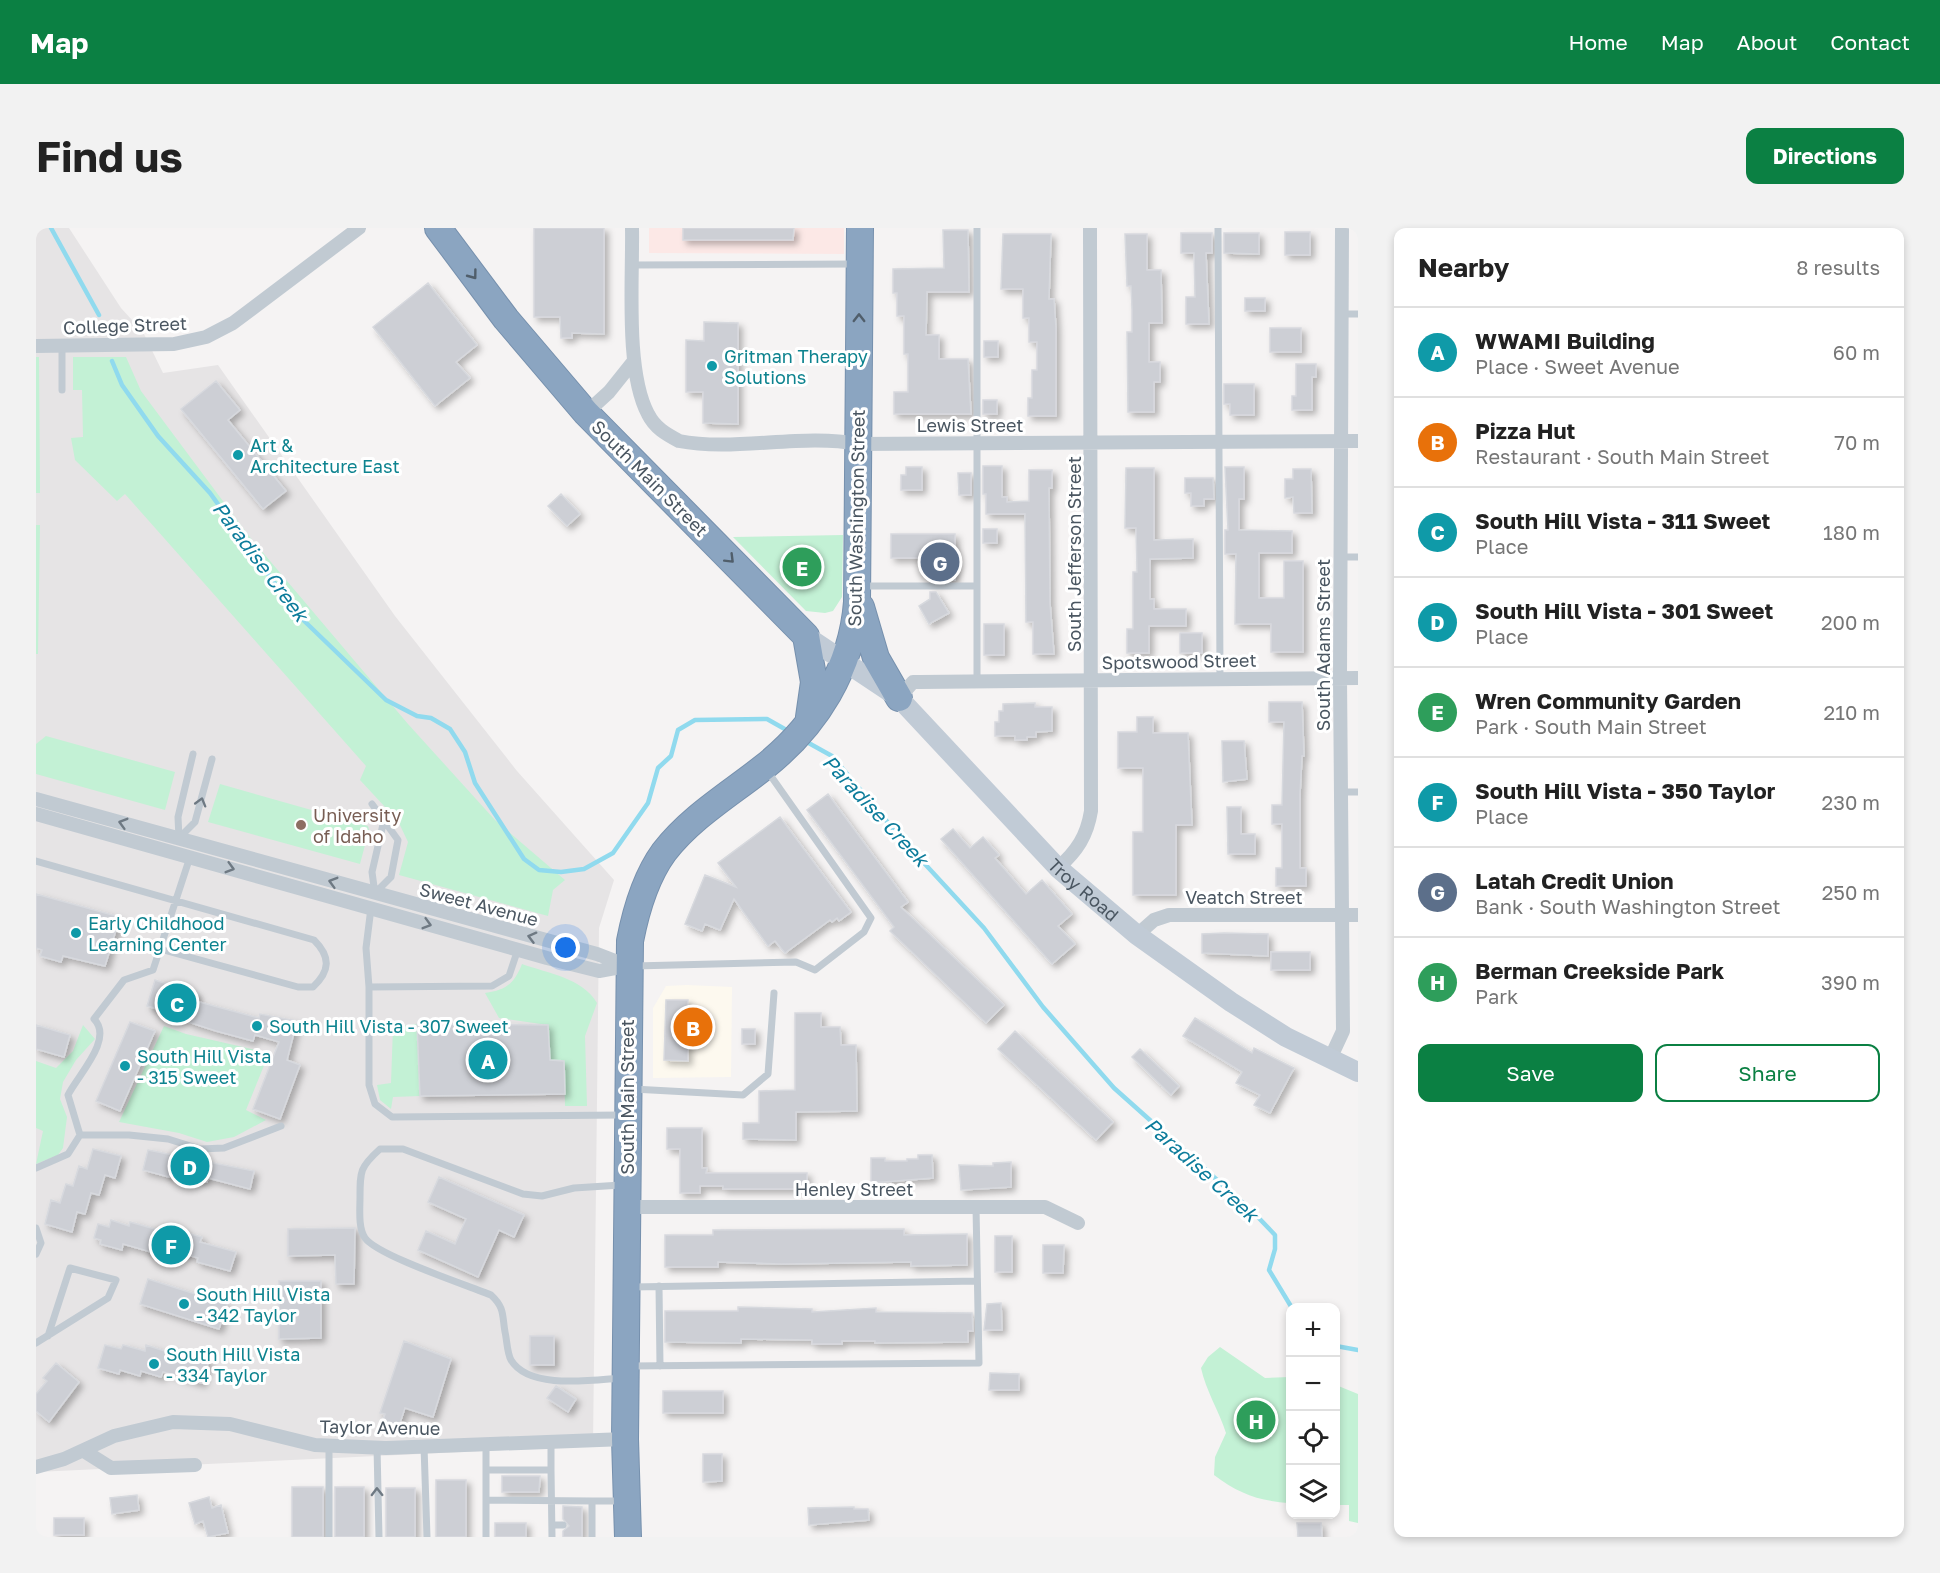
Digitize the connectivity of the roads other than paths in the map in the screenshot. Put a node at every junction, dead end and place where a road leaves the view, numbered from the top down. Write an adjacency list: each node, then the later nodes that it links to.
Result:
1 (359, 228): 14 (street, College Street)
2 (438, 228): 17 (highway, one-way to 17)
3 (632, 228): 10 (street)
4 (860, 228): 9 (highway, South Washington Street)
5 (977, 228): 20 (lane)
6 (1090, 228): 21 (street, South Jefferson Street)
7 (1218, 228): 22 (lane)
8 (1341, 228): 11 (street, South Adams Street)
9 (860, 264): 10 (lane); 23 (highway, South Washington Street, one-way to 9)
10 (633, 265): 15 (street)
11 (1342, 314): 12 (lane); 18 (street, South Adams Street)
12 (1358, 314)
13 (36, 346): 14 (street, College Street)
14 (62, 346): 16 (lane)
15 (633, 362): 17 (street, South Main Street); 23 (street, Lewis Street)
16 (62, 390)
17 (586, 413): 28 (highway, South Main Street, one-way to 28)
18 (1341, 441): 19 (street, Lewis Street); 22 (street, Lewis Street); 24 (street, South Adams Street)
19 (1358, 441)
20 (977, 442): 21 (street, Lewis Street); 23 (street, Lewis Street); 27 (lane)
21 (1091, 442): 22 (street, Lewis Street); 33 (street, South Jefferson Street)
22 (1220, 442): 32 (lane)
23 (858, 444): 26 (highway, South Washington Street)
24 (1341, 557): 25 (lane); 30 (street, South Adams Street)
25 (1358, 557)
26 (858, 586): 27 (lane); 29 (highway, South Washington Street); 35 (highway)
27 (977, 586): 34 (lane)
28 (806, 636): 29 (main road, South Main Street); 36 (highway)
29 (845, 663): 35 (main road, Troy Road); 36 (highway, South Main Street)
30 (1340, 678): 31 (street, Spotswood Street); 32 (street, Spotswood Street); 40 (street, South Adams Street)
31 (1358, 678)
32 (1220, 679): 33 (street, Spotswood Street)
33 (1092, 680): 34 (street, Spotswood Street); 50 (street, South Jefferson Street)
34 (977, 681): 35 (street, Spotswood Street)
35 (898, 698): 50 (main road, Troy Road)
36 (799, 736): 39 (highway, South Main Street)
37 (193, 754): 46 (lane)
38 (212, 759): 46 (lane, one-way to 38)
39 (764, 767): 59 (highway, South Main Street); 59 (lane)
40 (1341, 792): 41 (lane); 54 (street, South Adams Street)
41 (1358, 792)
42 (36, 799): 46 (street, one-way to 42)
43 (372, 804): 45 (lane)
44 (36, 814): 47 (street, Sweet Avenue)
45 (384, 820): 51 (lane); 51 (lane)
46 (179, 838): 47 (street); 51 (street, Sweet Avenue, one-way to 46)
47 (175, 853): 48 (street, Sweet Avenue)
48 (190, 857): 52 (lane); 53 (street, Sweet Avenue, one-way to 53)
49 (36, 861): 52 (lane)
50 (1058, 868): 56 (main road, Troy Road)
51 (375, 894): 53 (street); 59 (street, Sweet Avenue, one-way to 51)
52 (176, 900): 57 (lane); 57 (lane)
53 (371, 908): 58 (street, Sweet Avenue, one-way to 58); 60 (lane)
54 (1343, 915): 55 (street, Veatch Street); 56 (street, Veatch Street); 63 (street, South Adams Street)
55 (1358, 915)
56 (1137, 935): 64 (main road, Troy Road)
57 (160, 949): 69 (lane)
58 (518, 949): 59 (street, Sweet Avenue); 60 (lane)
59 (628, 966): 66 (highway, South Main Street)
60 (369, 987): 67 (lane)
61 (774, 993): 66 (lane)
62 (1358, 1030): 63 (street)
63 (1343, 1031): 64 (street, South Adams Street)
64 (1330, 1059): 65 (main road, Troy Road)
65 (1358, 1072)
66 (627, 1089): 67 (highway, South Main Street)
67 (627, 1114): 71 (highway, South Main Street)
68 (281, 1126): 69 (lane)
69 (80, 1135): 70 (lane)
70 (36, 1168)
71 (627, 1196): 72 (street, Henley Street); 78 (highway, South Main Street); 82 (lane)
72 (976, 1207): 73 (street, Henley Street); 76 (lane)
73 (1078, 1223)
74 (36, 1228): 75 (lane)
75 (36, 1254)
76 (977, 1281): 77 (lane); 81 (lane)
77 (659, 1286): 78 (lane); 81 (lane)
78 (626, 1287): 82 (highway, South Main Street)
79 (48, 1336): 79 (lane); 80 (lane)
80 (36, 1343)
81 (660, 1366): 82 (lane)
82 (626, 1372): 83 (highway, South Main Street)
83 (625, 1439): 84 (street, Taylor Avenue); 97 (highway, South Main Street)
84 (551, 1442): 85 (street, Taylor Avenue); 93 (lane)
85 (486, 1444): 87 (street, Taylor Avenue); 92 (lane)
86 (329, 1446): 88 (street, Taylor Avenue); 89 (street, Taylor Avenue); 102 (lane)
87 (424, 1446): 88 (street, Taylor Avenue); 104 (lane)
88 (377, 1447): 103 (lane, one-way to 88)
89 (84, 1451): 90 (street); 91 (street, Taylor Avenue)
90 (195, 1465)
91 (36, 1467)
92 (486, 1470): 93 (lane); 94 (lane)
93 (551, 1470): 95 (lane)
94 (486, 1500): 95 (lane); 105 (lane)
95 (552, 1501): 96 (lane); 98 (lane)
96 (591, 1501): 97 (lane); 101 (lane)
97 (627, 1501): 108 (highway, South Main Street)
98 (552, 1525): 99 (lane); 106 (lane)
99 (563, 1525)
100 (582, 1526): 101 (lane)
101 (592, 1526): 107 (lane)
102 (329, 1537)
103 (379, 1537)
104 (427, 1537)
105 (486, 1537)
106 (552, 1537)
107 (592, 1537)
108 (628, 1537)

